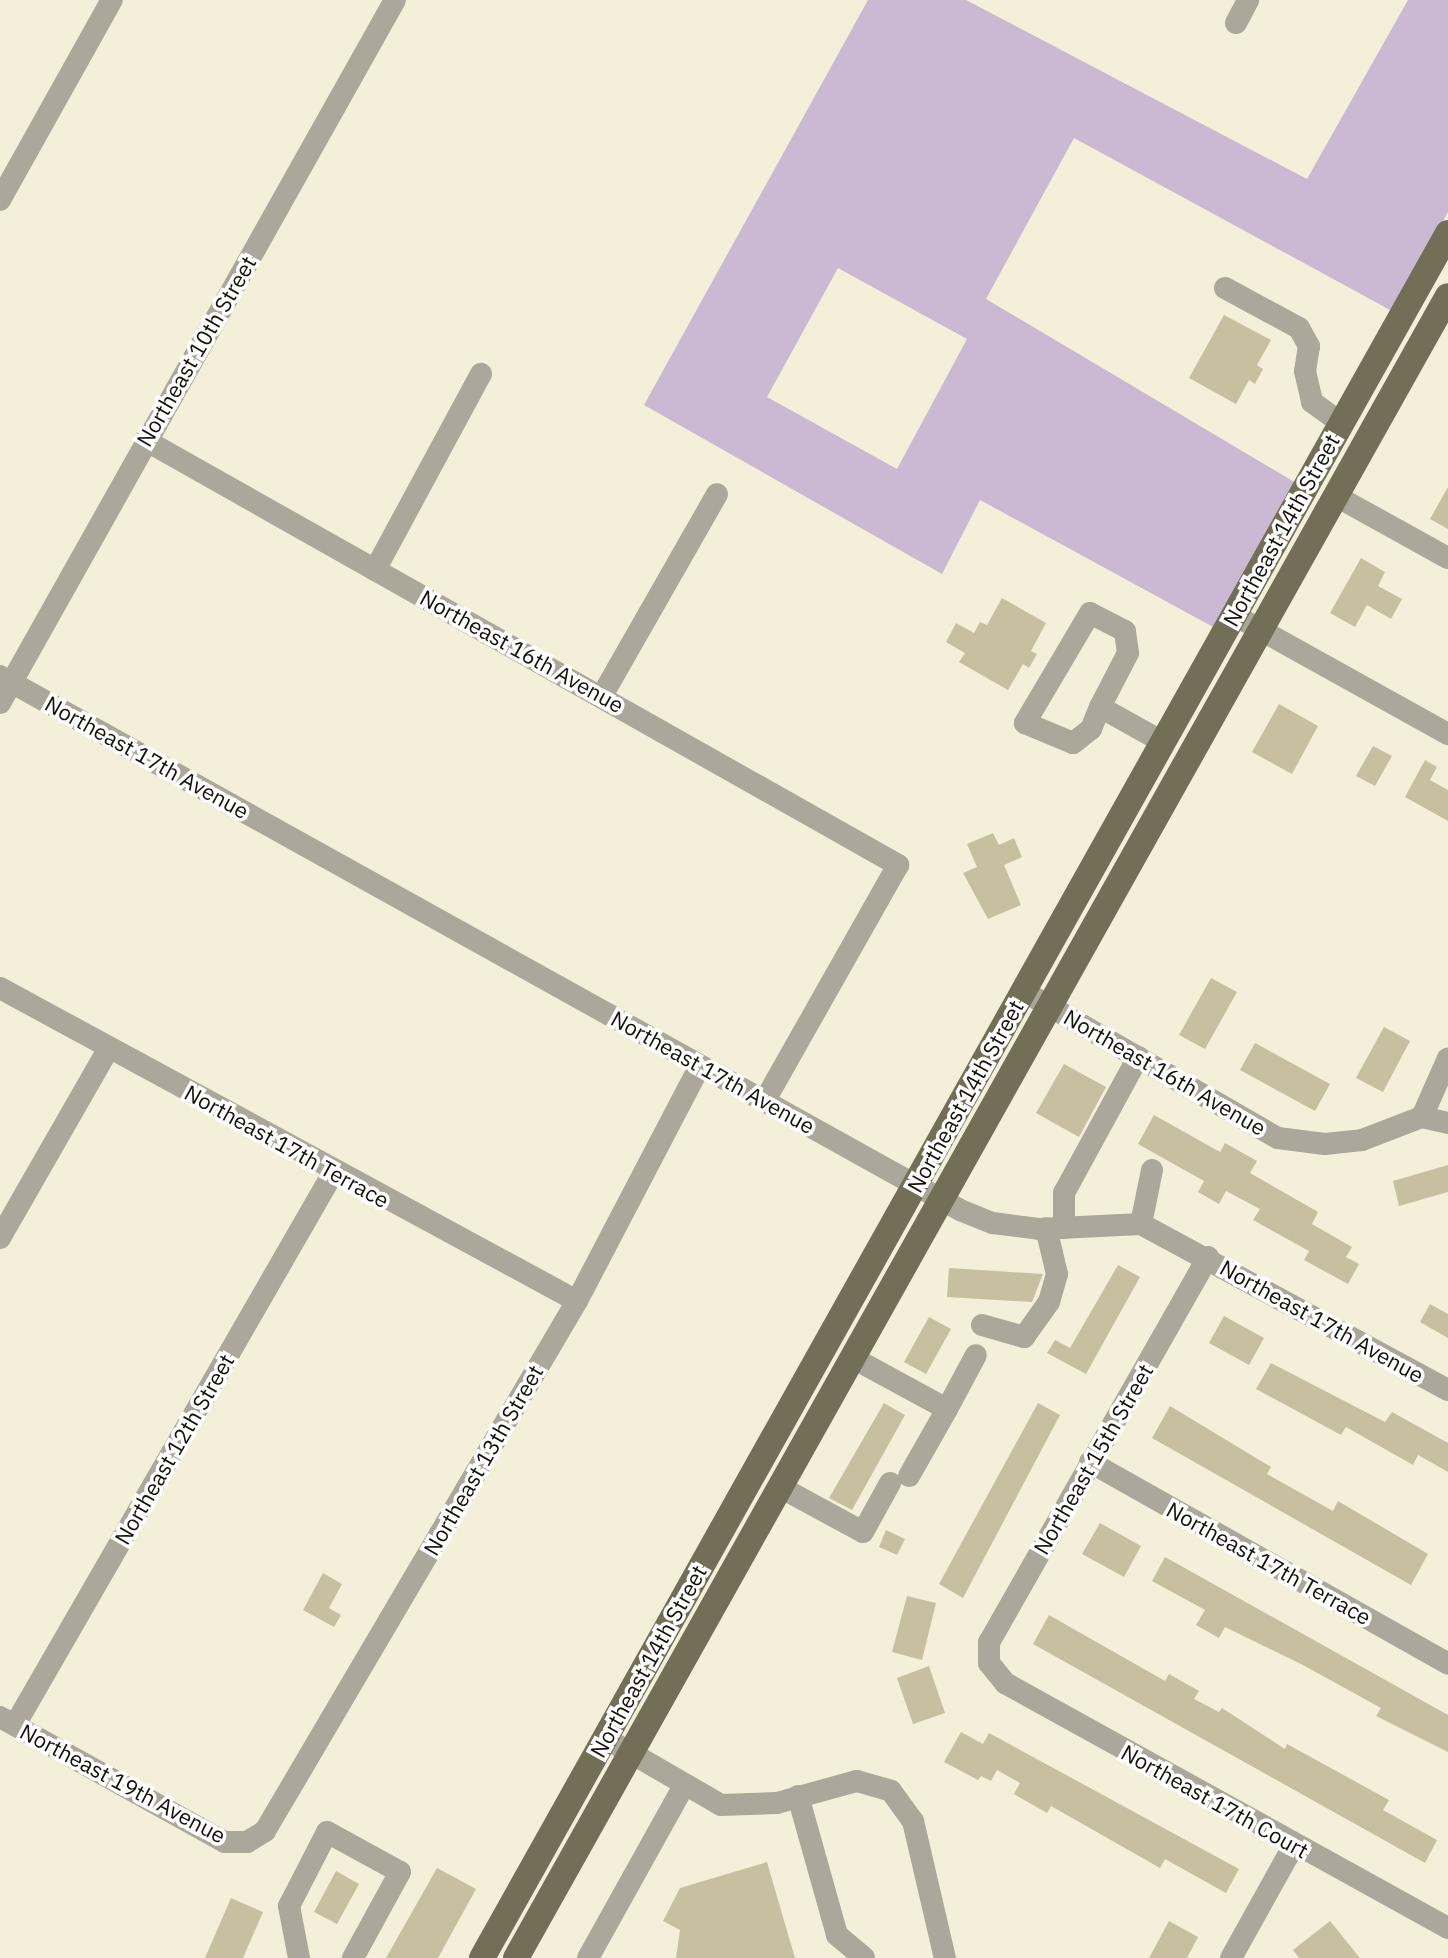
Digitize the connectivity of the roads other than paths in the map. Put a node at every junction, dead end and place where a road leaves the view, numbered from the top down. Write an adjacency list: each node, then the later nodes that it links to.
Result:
1 (112, 0): 5 (street)
2 (395, 0): 12 (street, Northeast 10th Street)
3 (1248, 0): 4 (street)
4 (1236, 23)
5 (0, 200)
6 (1448, 233): 7 (main road, Northeast 14th Street)
7 (1440, 264): 11 (main road, Northeast 14th Street)
8 (1225, 288): 11 (street)
9 (1448, 296): 14 (main road, Northeast 14th Street)
10 (481, 374): 16 (street)
11 (1341, 423): 17 (main road, Northeast 14th Street)
12 (145, 440): 16 (street, Northeast 16th Avenue); 19 (street, Northeast 10th Street)
13 (717, 494): 20 (street)
14 (1336, 496): 15 (street); 18 (main road, Northeast 14th Street)
15 (1448, 558)
16 (375, 570): 20 (street, Northeast 16th Avenue)
17 (1234, 615): 18 (street); 24 (main road, Northeast 14th Street)
18 (1261, 630): 23 (street); 27 (main road, Northeast 14th Street)
19 (6, 679): 21 (street, Northeast 10th Street); 31 (street, Northeast 17th Avenue)
20 (603, 694): 32 (street, Northeast 16th Avenue)
21 (0, 703)
22 (1100, 707): 22 (street); 24 (street)
23 (1448, 734)
24 (1163, 742): 26 (main road, Northeast 14th Street)
25 (0, 988): 28 (street, Northeast 17th Terrace)
26 (1023, 991): 27 (street, Northeast 16th Avenue); 38 (main road, Northeast 14th Street)
27 (1049, 1006): 29 (street, Northeast 16th Avenue); 39 (main road, Northeast 14th Street)
28 (109, 1048): 37 (street, Northeast 17th Terrace); 42 (street)
29 (1138, 1057): 34 (street, Northeast 16th Avenue); 41 (street)
30 (1448, 1058): 34 (street)
31 (700, 1066): 32 (street, Northeast 17th Avenue); 44 (street, Northeast 13th Street)
32 (765, 1100): 38 (street, Northeast 17th Avenue)
33 (1448, 1106): 34 (street, Northeast 16th Avenue)
34 (1422, 1117): 35 (street)
35 (1448, 1123)
36 (1152, 1170): 40 (street)
37 (333, 1173): 44 (street, Northeast 17th Terrace); 54 (street, Northeast 12th Street)
38 (915, 1185): 39 (street, Northeast 17th Avenue); 55 (main road, Northeast 14th Street)
39 (941, 1200): 41 (street, Northeast 17th Avenue); 47 (main road, Northeast 14th Street)
40 (1141, 1224): 41 (street, Northeast 17th Avenue); 43 (street, Northeast 17th Avenue)
41 (1055, 1228): 45 (street)
42 (0, 1238)
43 (1208, 1257): 48 (street, Northeast 17th Avenue); 50 (street, Northeast 15th Street)
44 (577, 1301): 59 (street, Northeast 13th Street)
45 (982, 1325)
46 (976, 1355): 49 (street)
47 (853, 1358): 49 (street); 51 (main road, Northeast 14th Street)
48 (1448, 1390)
49 (947, 1409): 51 (street)
50 (1090, 1462): 52 (street, Northeast 15th Street); 53 (street, Northeast 17th Terrace)
51 (780, 1487): 56 (main road, Northeast 14th Street)
52 (989, 1663): 60 (street, Northeast 17th Court)
53 (1448, 1664)
54 (7, 1721): 59 (street, Northeast 19th Avenue)
55 (605, 1738): 56 (street); 64 (main road, Northeast 14th Street)
56 (631, 1753): 57 (street); 65 (main road, Northeast 14th Street)
57 (683, 1787): 58 (street); 66 (street)
58 (798, 1796): 67 (street); 68 (street)
59 (247, 1842)
60 (1294, 1845): 61 (street, Northeast 17th Court); 69 (street)
61 (1448, 1928)
62 (299, 1958): 63 (street)
63 (353, 1958)
64 (482, 1958)
65 (516, 1958)
66 (588, 1958)
67 (864, 1958)
68 (945, 1958)
69 (1231, 1958)

